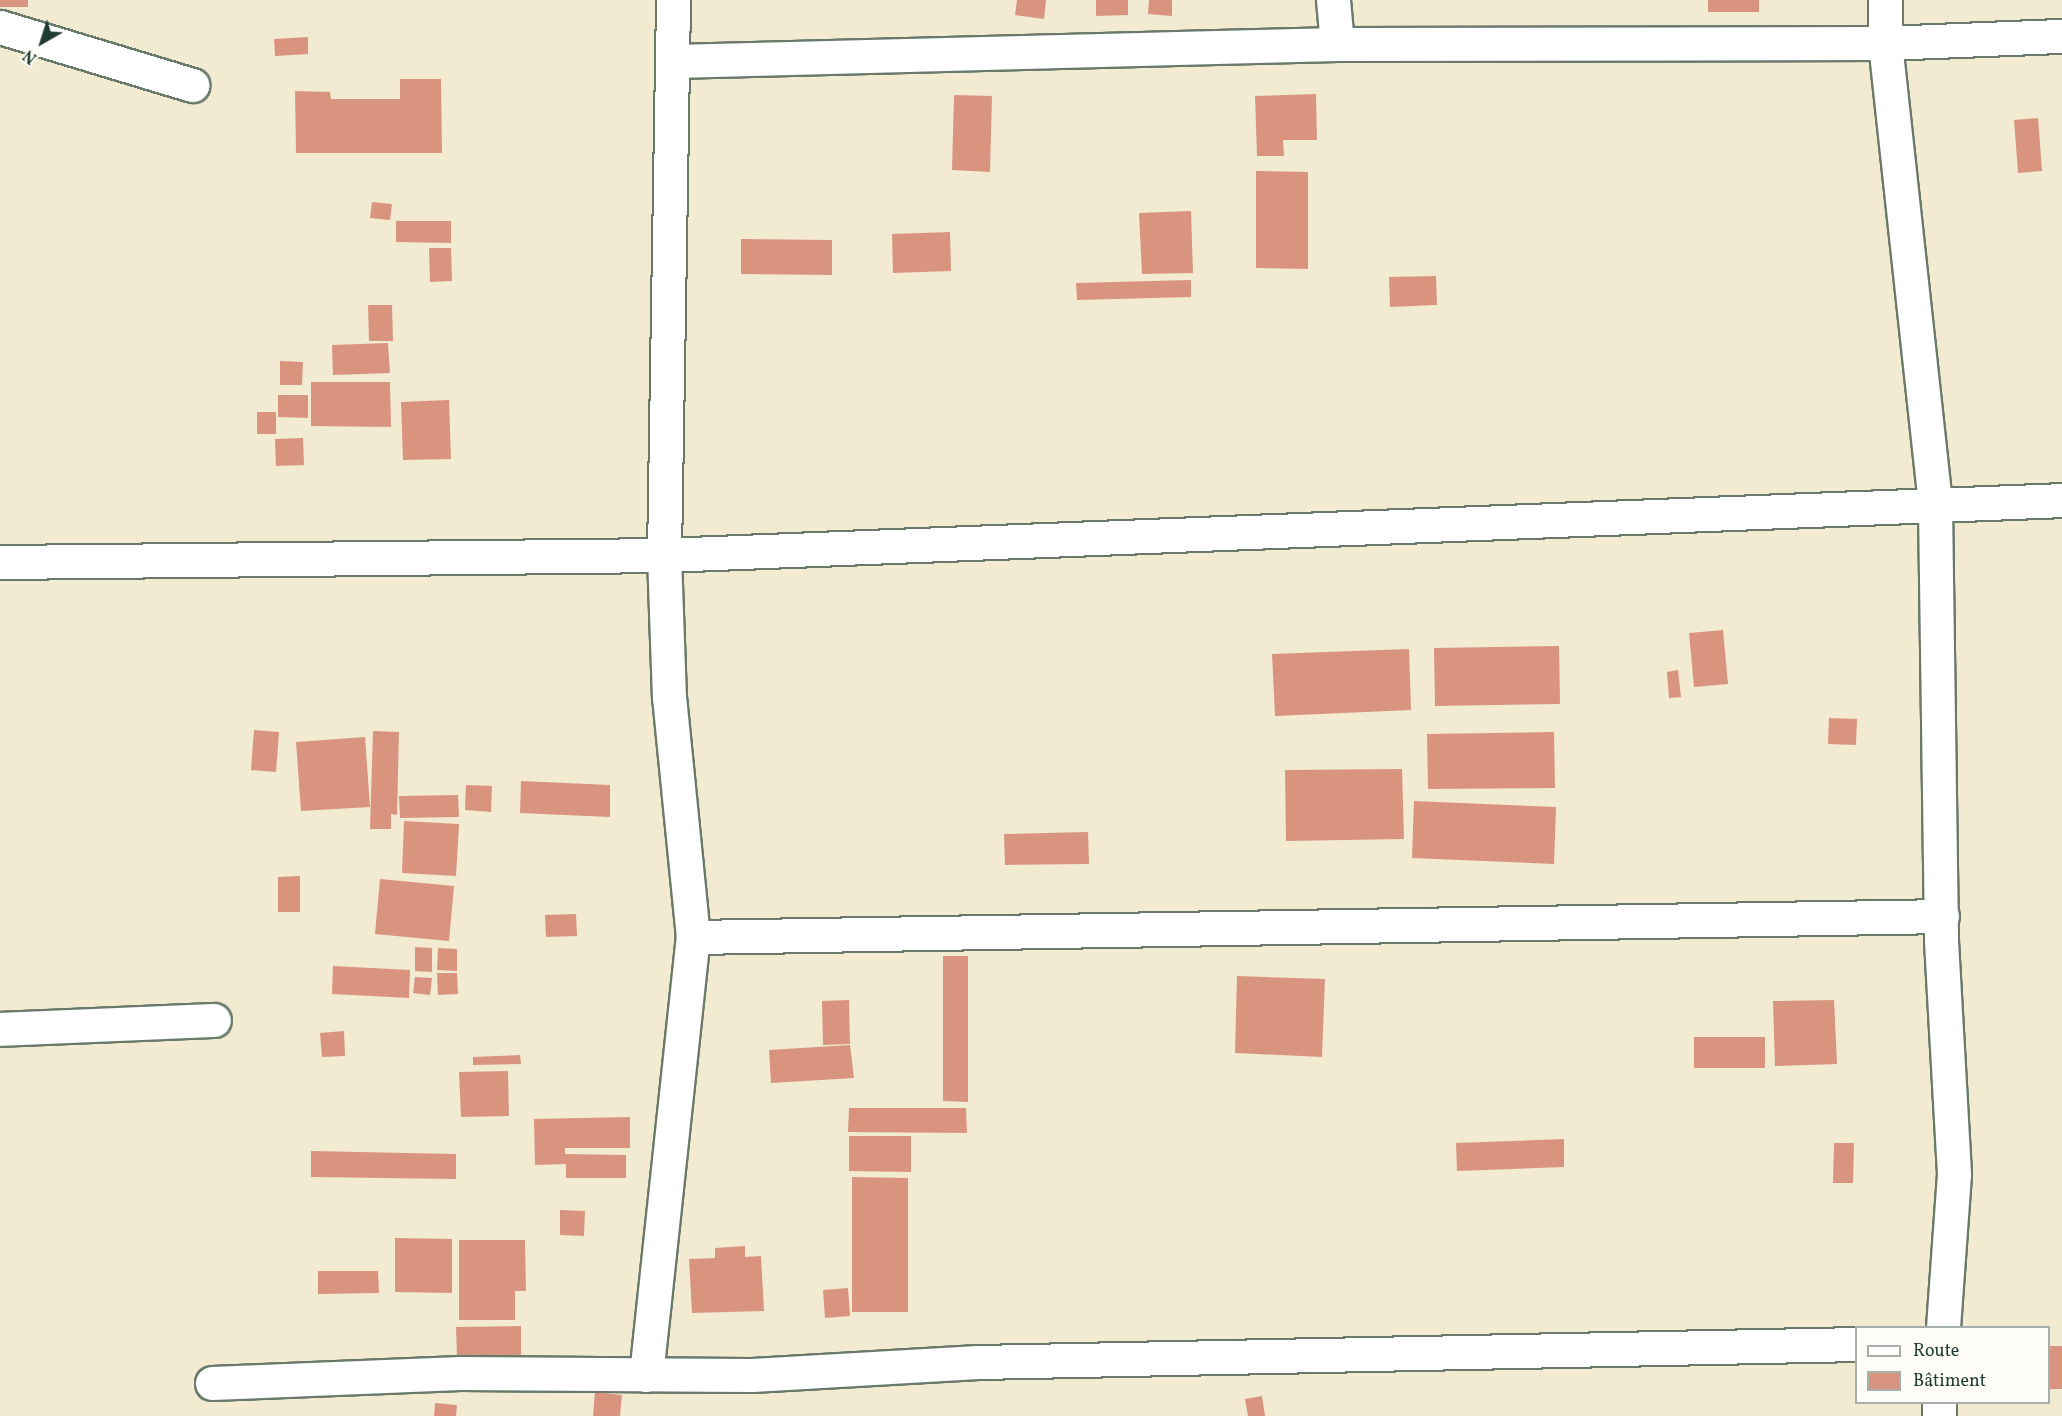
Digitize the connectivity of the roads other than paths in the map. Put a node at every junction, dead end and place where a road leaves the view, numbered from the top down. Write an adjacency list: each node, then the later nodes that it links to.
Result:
1 (673, 0): 8 (street)
2 (1333, 0): 7 (street)
3 (1885, 0): 6 (street)
4 (0, 27): 9 (street)
5 (2062, 36): 6 (street)
6 (1885, 43): 7 (street); 11 (street)
7 (1337, 44): 8 (street)
8 (674, 61): 12 (street)
9 (192, 85)
10 (2062, 500): 11 (street)
11 (1935, 506): 12 (street); 14 (street)
12 (664, 555): 13 (street); 15 (street)
13 (0, 562)
14 (1942, 916): 15 (street); 18 (street)
15 (693, 937): 20 (street)
16 (214, 1020): 17 (street)
17 (0, 1029)
18 (1943, 1326)
19 (1855, 1344): 20 (street)
20 (646, 1375): 21 (street)
21 (212, 1383)

